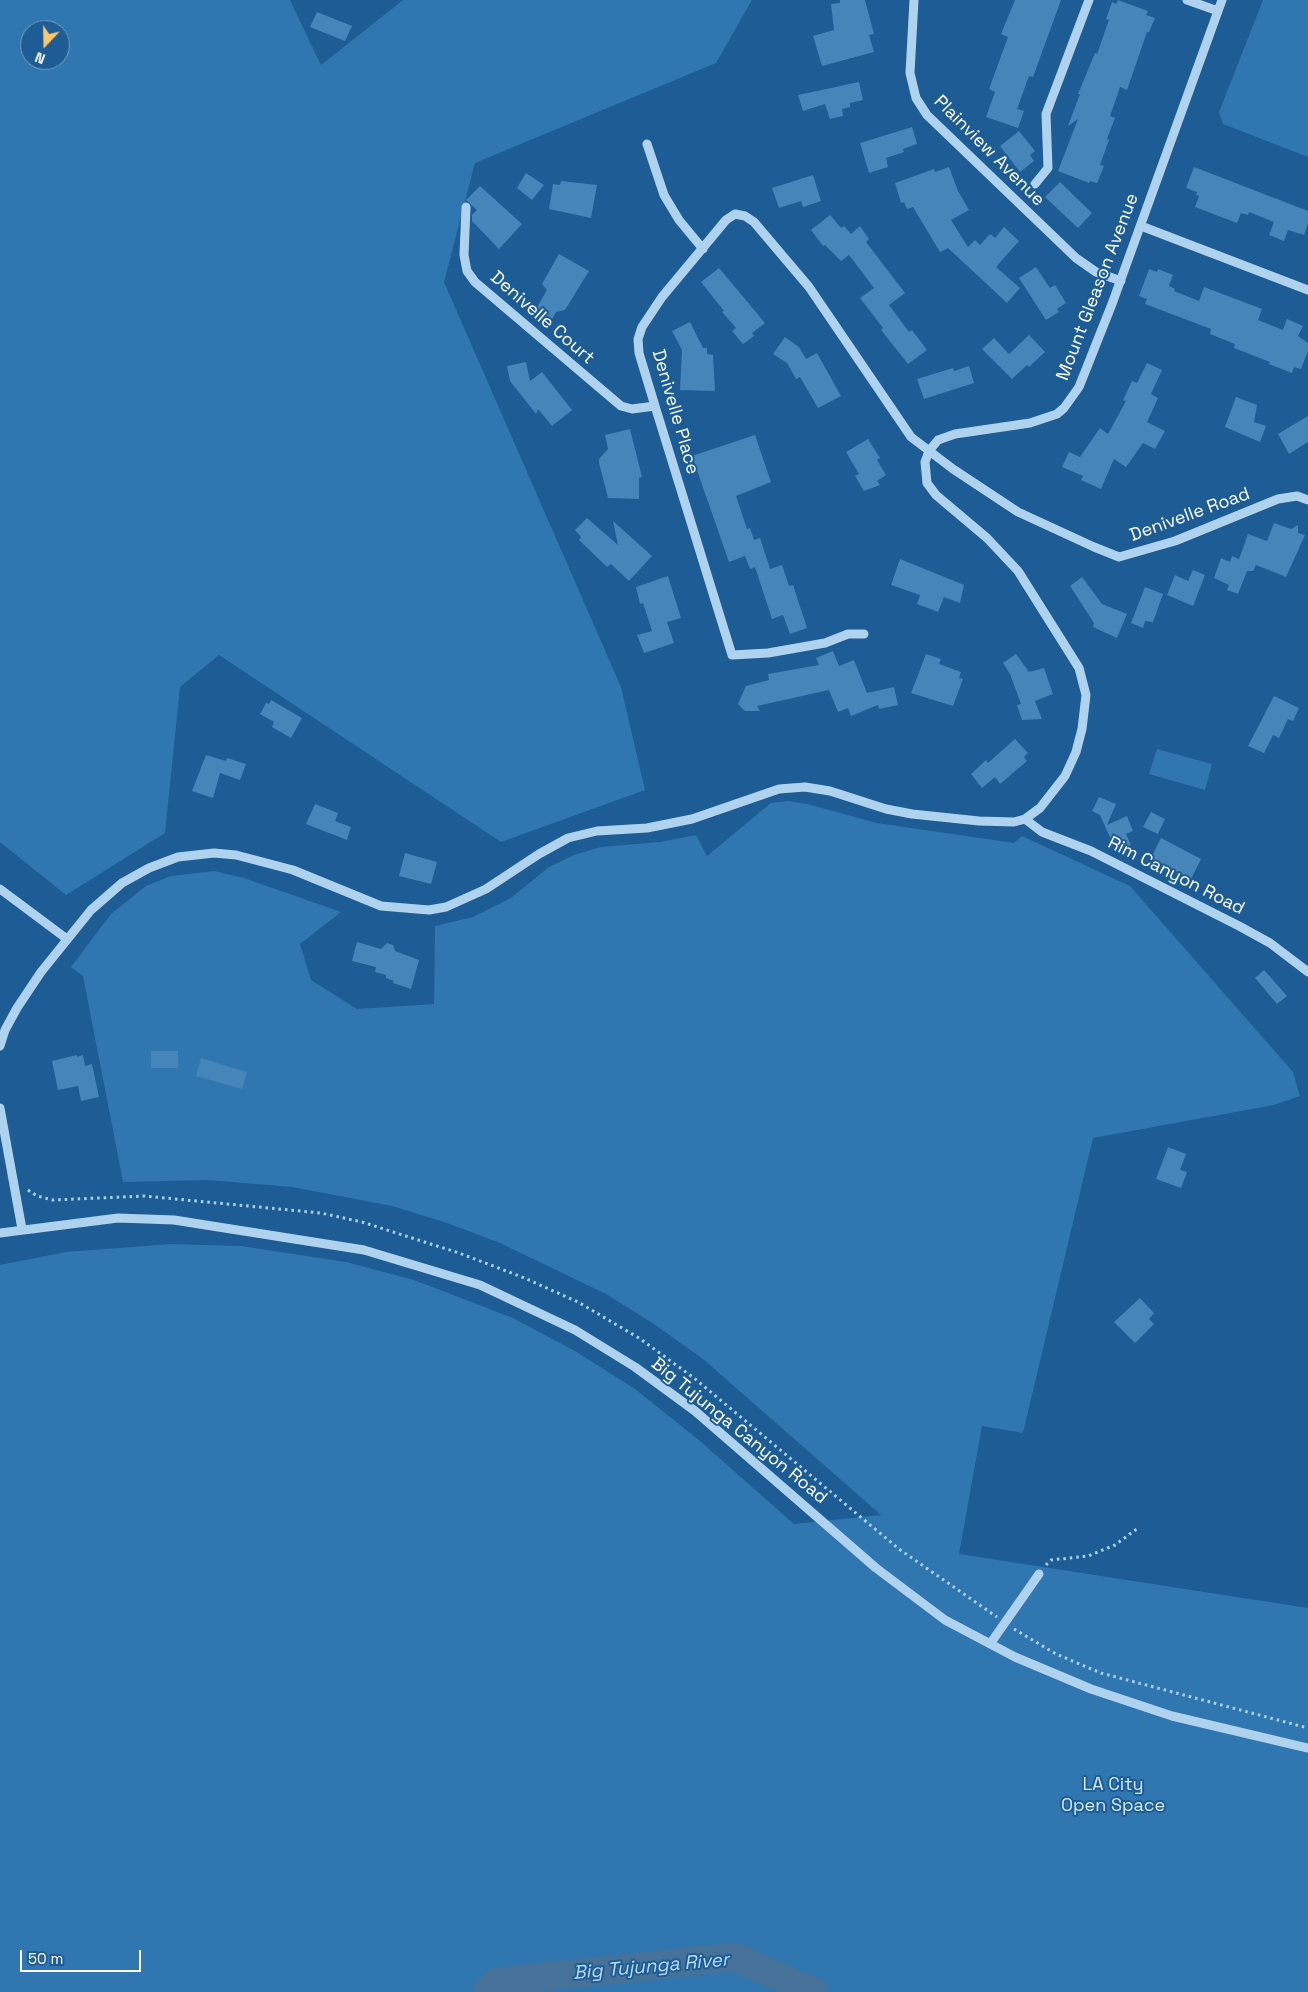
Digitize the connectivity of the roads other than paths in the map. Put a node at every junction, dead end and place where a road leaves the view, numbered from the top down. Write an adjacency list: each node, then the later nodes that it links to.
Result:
1 (914, 0): 11 (street, Plainview Avenue)
2 (1088, 0): 7 (street)
3 (1187, 0): 5 (street)
4 (1222, 0): 5 (street, Mount Gleason Avenue)
5 (1218, 11): 9 (street, Mount Gleason Avenue)
6 (647, 144): 10 (street)
7 (1035, 184)
8 (466, 207): 13 (street, Denivelle Court)
9 (1141, 226): 11 (street, Mount Gleason Avenue); 12 (street)
10 (702, 249): 13 (street, Denivelle Place); 14 (street, Denivelle Place)
11 (1121, 281): 14 (street, Mount Gleason Avenue)
12 (1308, 290)
13 (655, 406): 16 (street, Denivelle Place)
14 (929, 450): 15 (street, Denivelle Road); 17 (street)
15 (1308, 500)
16 (864, 634)
17 (1025, 819): 19 (street); 20 (street, Rim Canyon Road)
18 (0, 889): 19 (street)
19 (67, 939): 21 (street)
20 (1308, 972)
21 (0, 1046)
22 (0, 1108): 23 (street)
23 (22, 1230): 24 (street, Big Tujunga Canyon Road); 26 (street, Big Tujunga Canyon Road)
24 (0, 1233)
25 (1039, 1574): 26 (street)
26 (990, 1644): 27 (street, Big Tujunga Canyon Road)
27 (1308, 1748)

